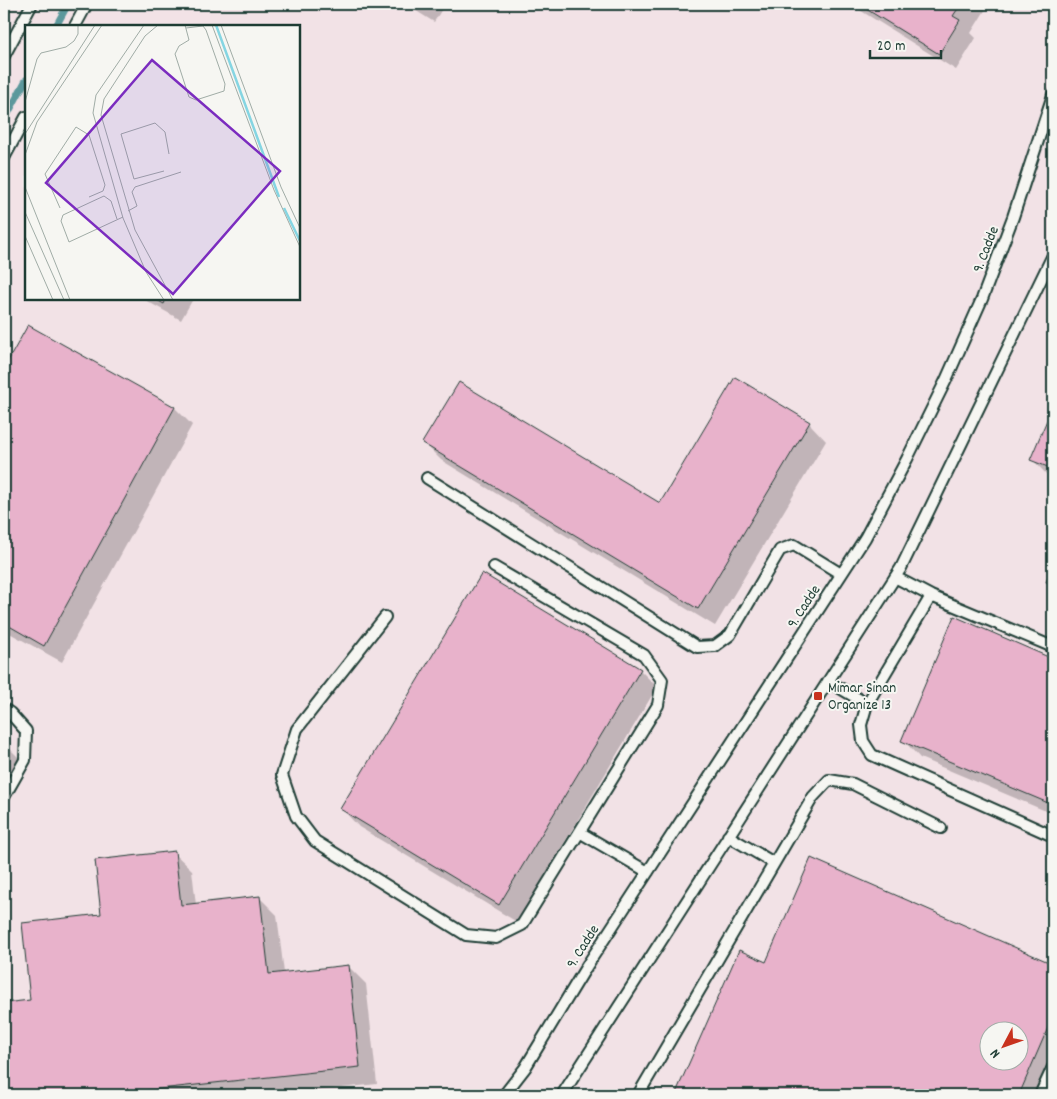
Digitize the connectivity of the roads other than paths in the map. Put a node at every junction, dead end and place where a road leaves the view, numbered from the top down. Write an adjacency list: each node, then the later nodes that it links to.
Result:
1 (32, 4): 4 (lane)
2 (87, 4): 3 (lane)
3 (76, 25)
4 (4, 56)
5 (1053, 95): 11 (lane, 9. Cadde)
6 (25, 119): 7 (lane)
7 (4, 158)
8 (1053, 255): 12 (lane)
9 (427, 478): 11 (lane)
10 (494, 567): 21 (lane)
11 (841, 574): 25 (lane, 9. Cadde)
12 (895, 578): 13 (lane); 16 (lane)
13 (931, 596): 15 (lane); 17 (lane)
14 (385, 617): 21 (lane)
15 (1053, 647)
16 (828, 681): 17 (lane); 22 (lane)
17 (867, 704): 23 (lane)
18 (4, 709): 19 (lane)
19 (4, 797)
20 (941, 828): 24 (lane)
21 (580, 833): 25 (lane)
22 (728, 836): 24 (lane); 28 (lane)
23 (1053, 836)
24 (774, 863): 29 (lane)
25 (648, 872): 27 (lane, 9. Cadde)
26 (1053, 1067): 30 (lane)
27 (504, 1095)
28 (562, 1095)
29 (638, 1095)
30 (1040, 1095)

